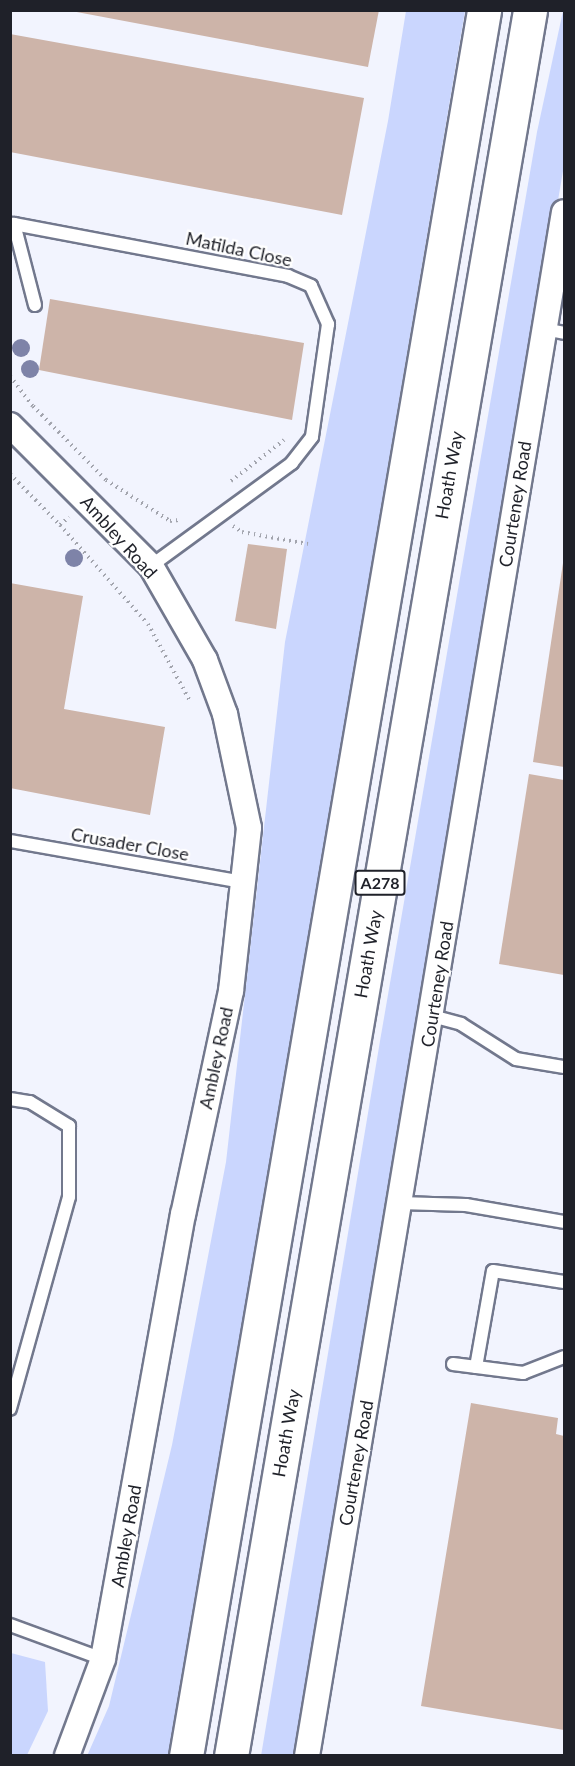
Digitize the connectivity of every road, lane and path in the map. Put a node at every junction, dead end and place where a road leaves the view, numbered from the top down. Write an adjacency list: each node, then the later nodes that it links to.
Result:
1 (484, 10): 31 (main road, A278)
2 (530, 10): 32 (main road, Hoath Way / A278)
3 (564, 212): 5 (street, Courteney Road)
4 (35, 305): 10 (lane, Matilda Close)
5 (554, 331): 18 (street, Courteney Road)
6 (10, 376): 11 (path)
7 (10, 425): 14 (street, Ambley Road)
8 (291, 433): 9 (path)
9 (229, 483)
10 (223, 513): 13 (path); 14 (lane, Matilda Close)
11 (185, 517)
12 (60, 525): 15 (path)
13 (308, 544)
14 (151, 566): 17 (street, Ambley Road)
15 (190, 701)
16 (10, 841): 17 (lane, Crusader Close)
17 (242, 882): 29 (street, Ambley Road)
18 (432, 1016): 19 (lane); 21 (street, Courteney Road)
19 (564, 1067)
20 (10, 1099): 27 (lane)
21 (400, 1203): 22 (lane); 33 (street, Courteney Road)
22 (564, 1222)
23 (564, 1282): 26 (lane)
24 (564, 1357): 26 (lane)
25 (453, 1364): 26 (lane)
26 (476, 1367)
27 (10, 1409)
28 (10, 1625): 29 (lane)
29 (103, 1659): 30 (street, Ambley Road)
30 (67, 1755)
31 (186, 1755)
32 (231, 1755)
33 (307, 1755)

